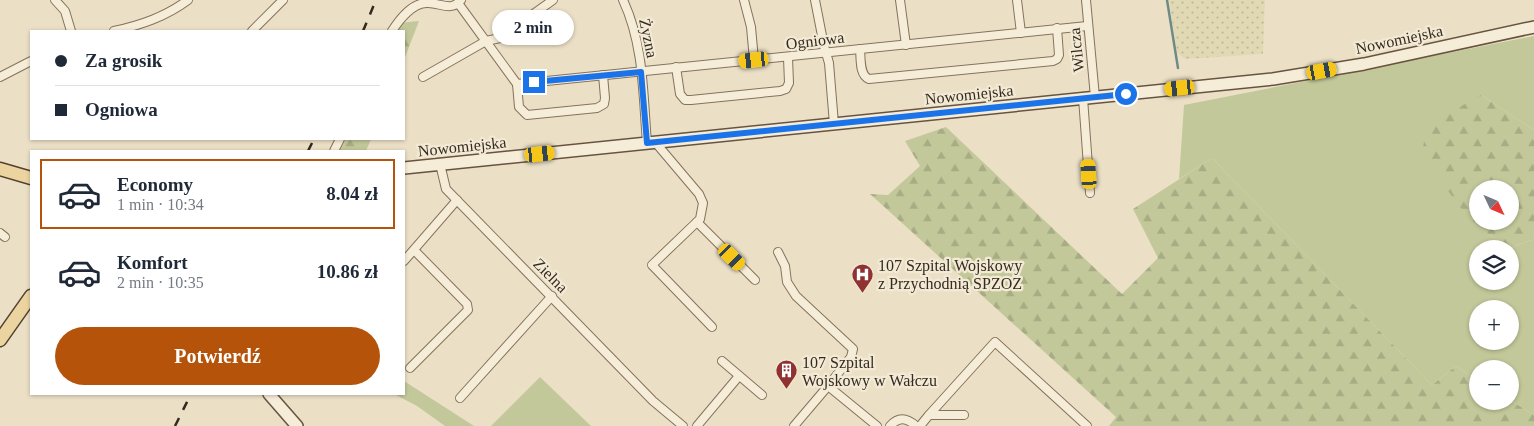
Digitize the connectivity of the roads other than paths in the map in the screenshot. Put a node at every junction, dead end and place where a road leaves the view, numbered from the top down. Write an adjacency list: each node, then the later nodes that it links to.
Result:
1 (55, 0): 15 (street)
2 (188, 0): 16 (street)
3 (283, 0): 17 (street)
4 (553, 0): 20 (street)
5 (623, 0): 28 (street, Żyzna)
6 (744, 0): 25 (street)
7 (815, 0): 23 (street)
8 (900, 0): 21 (street)
9 (1017, 0): 19 (street)
10 (1086, 0): 12 (street, Wilcza)
11 (460, 2): 18 (street); 20 (street)
12 (1087, 26): 14 (street, Ogniowa); 33 (street, Wilcza)
13 (1534, 27): 33 (street, Nowomiejska)
14 (1057, 28): 19 (street, Ogniowa); 22 (street)
15 (71, 30)
16 (118, 30)
17 (253, 30)
18 (393, 30)
19 (1021, 33): 21 (street, Ogniowa)
20 (486, 41): 30 (street); 32 (street)
21 (906, 44): 22 (street, Ogniowa)
22 (860, 49): 23 (street, Ogniowa)
23 (826, 53): 24 (street, Ogniowa); 34 (street)
24 (788, 58): 25 (street, Ogniowa); 27 (street)
25 (754, 60): 27 (street, Ogniowa)
26 (30, 62): 31 (street)
27 (676, 67): 28 (street, Ogniowa)
28 (641, 72): 29 (street, Ogniowa); 35 (street, Żyzna)
29 (603, 75): 32 (street, Ogniowa); 32 (street)
30 (424, 77)
31 (0, 78)
32 (517, 84)
33 (1089, 98): 34 (street, Nowomiejska); 40 (street, Wilcza)
34 (834, 124): 35 (street, Nowomiejska)
35 (651, 143): 36 (street, Nowomiejska); 42 (street)
36 (440, 164): 37 (street, Nowomiejska); 41 (street, Zielna)
37 (405, 168)
38 (0, 169): 39 (main road)
39 (30, 178)
40 (1090, 193)
41 (457, 200): 43 (street); 47 (street, Zielna)
42 (697, 222): 46 (street); 49 (street)
43 (414, 250): 45 (street); 52 (street)
44 (778, 252): 54 (street)
45 (405, 260)
46 (755, 280)
47 (552, 296): 57 (street); 61 (street, Zielna)
48 (30, 297): 50 (main road)
49 (712, 327)
50 (0, 340)
51 (722, 361): 53 (street)
52 (410, 368)
53 (740, 376): 56 (street); 62 (street)
54 (828, 386): 63 (street); 64 (street)
55 (270, 395): 60 (street)
56 (762, 395)
57 (460, 398)
58 (929, 415): 59 (street); 67 (street); 68 (street)
59 (964, 415)
60 (297, 426)
61 (682, 426)
62 (697, 426)
63 (794, 426)
64 (877, 426)
65 (890, 426): 66 (street)
66 (916, 426)
67 (920, 426)
68 (1087, 426)

